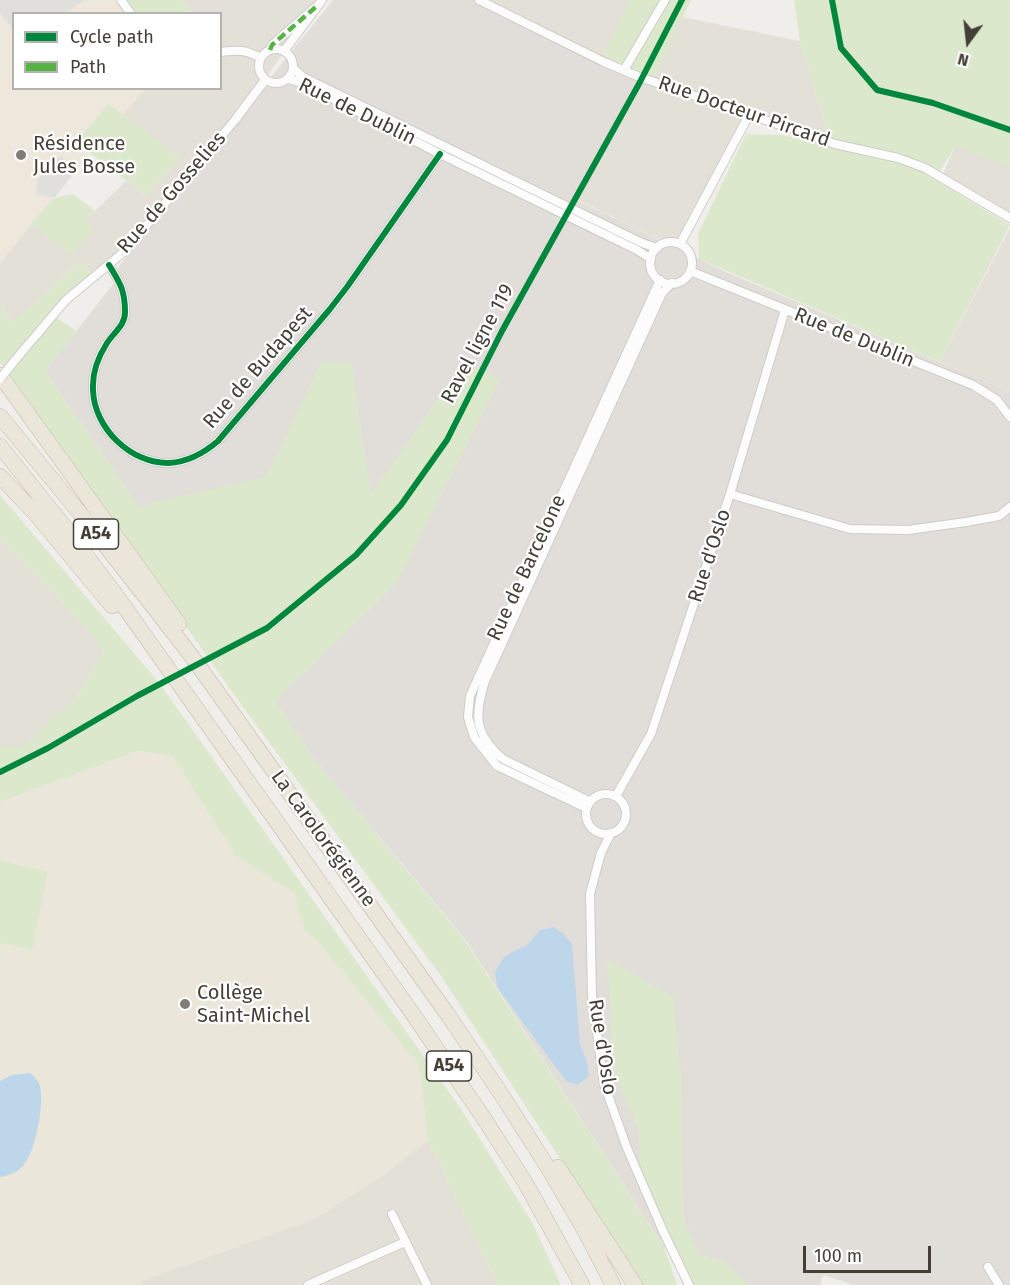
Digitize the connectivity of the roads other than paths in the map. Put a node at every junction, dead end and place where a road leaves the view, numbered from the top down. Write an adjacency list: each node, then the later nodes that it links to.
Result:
1 (479, 0): 9 (street, Rue Docteur Pircard)
2 (665, 0): 9 (street)
3 (320, 2): 4 (street); 5 (street)
4 (270, 50): 5 (street); 7 (street)
5 (284, 51): 8 (street)
6 (222, 52): 7 (street)
7 (261, 58): 11 (street)
8 (294, 69): 10 (street); 16 (street, Rue de Dublin)
9 (624, 70): 12 (street, Rue Docteur Pircard)
10 (288, 79): 11 (street); 13 (street, Rue de Dublin)
11 (265, 80): 18 (street, Rue de Gosselies)
12 (748, 115): 14 (street, Rue Docteur Pircard); 15 (street)
13 (440, 154): 17 (street, Rue de Dublin); 18 (street, Rue de Budapest)
14 (1010, 218)
15 (680, 244): 16 (street); 19 (street)
16 (657, 248): 17 (street)
17 (651, 259): 20 (street)
18 (109, 265): 23 (street, Rue de Gosselies, bridge)
19 (690, 271): 21 (street); 22 (street, Rue de Dublin)
20 (660, 280): 21 (street); 33 (street, Rue de Barcelone)
21 (672, 283): 33 (street, Rue de Barcelone)
22 (785, 310): 25 (street, Rue de Dublin); 28 (street, Rue d'Oslo)
23 (0, 377): 31 (highway)
24 (0, 416): 31 (highway, La Carolorégienne / A54)
25 (1010, 417)
26 (0, 446): 30 (highway, La Carolorégienne / A54)
27 (0, 477): 30 (highway)
28 (730, 494): 29 (street); 32 (street, Rue d'Oslo)
29 (1010, 507)
30 (149, 642): 38 (highway, La Carolorégienne / A54)
31 (190, 654): 35 (highway, La Carolorégienne / A54)
32 (616, 796): 33 (street); 34 (street)
33 (588, 805): 34 (street)
34 (611, 833): 46 (street, Rue d'Oslo)
35 (503, 1097): 44 (highway, La Carolorégienne / A54); 45 (highway)
36 (392, 1214): 37 (street)
37 (405, 1242): 40 (street); 41 (street)
38 (564, 1252): 42 (highway); 43 (highway, La Carolorégienne / A54)
39 (988, 1267): 47 (street)
40 (308, 1285)
41 (427, 1285)
42 (571, 1285)
43 (582, 1285)
44 (613, 1285)
45 (635, 1285)
46 (688, 1285)
47 (999, 1285)

